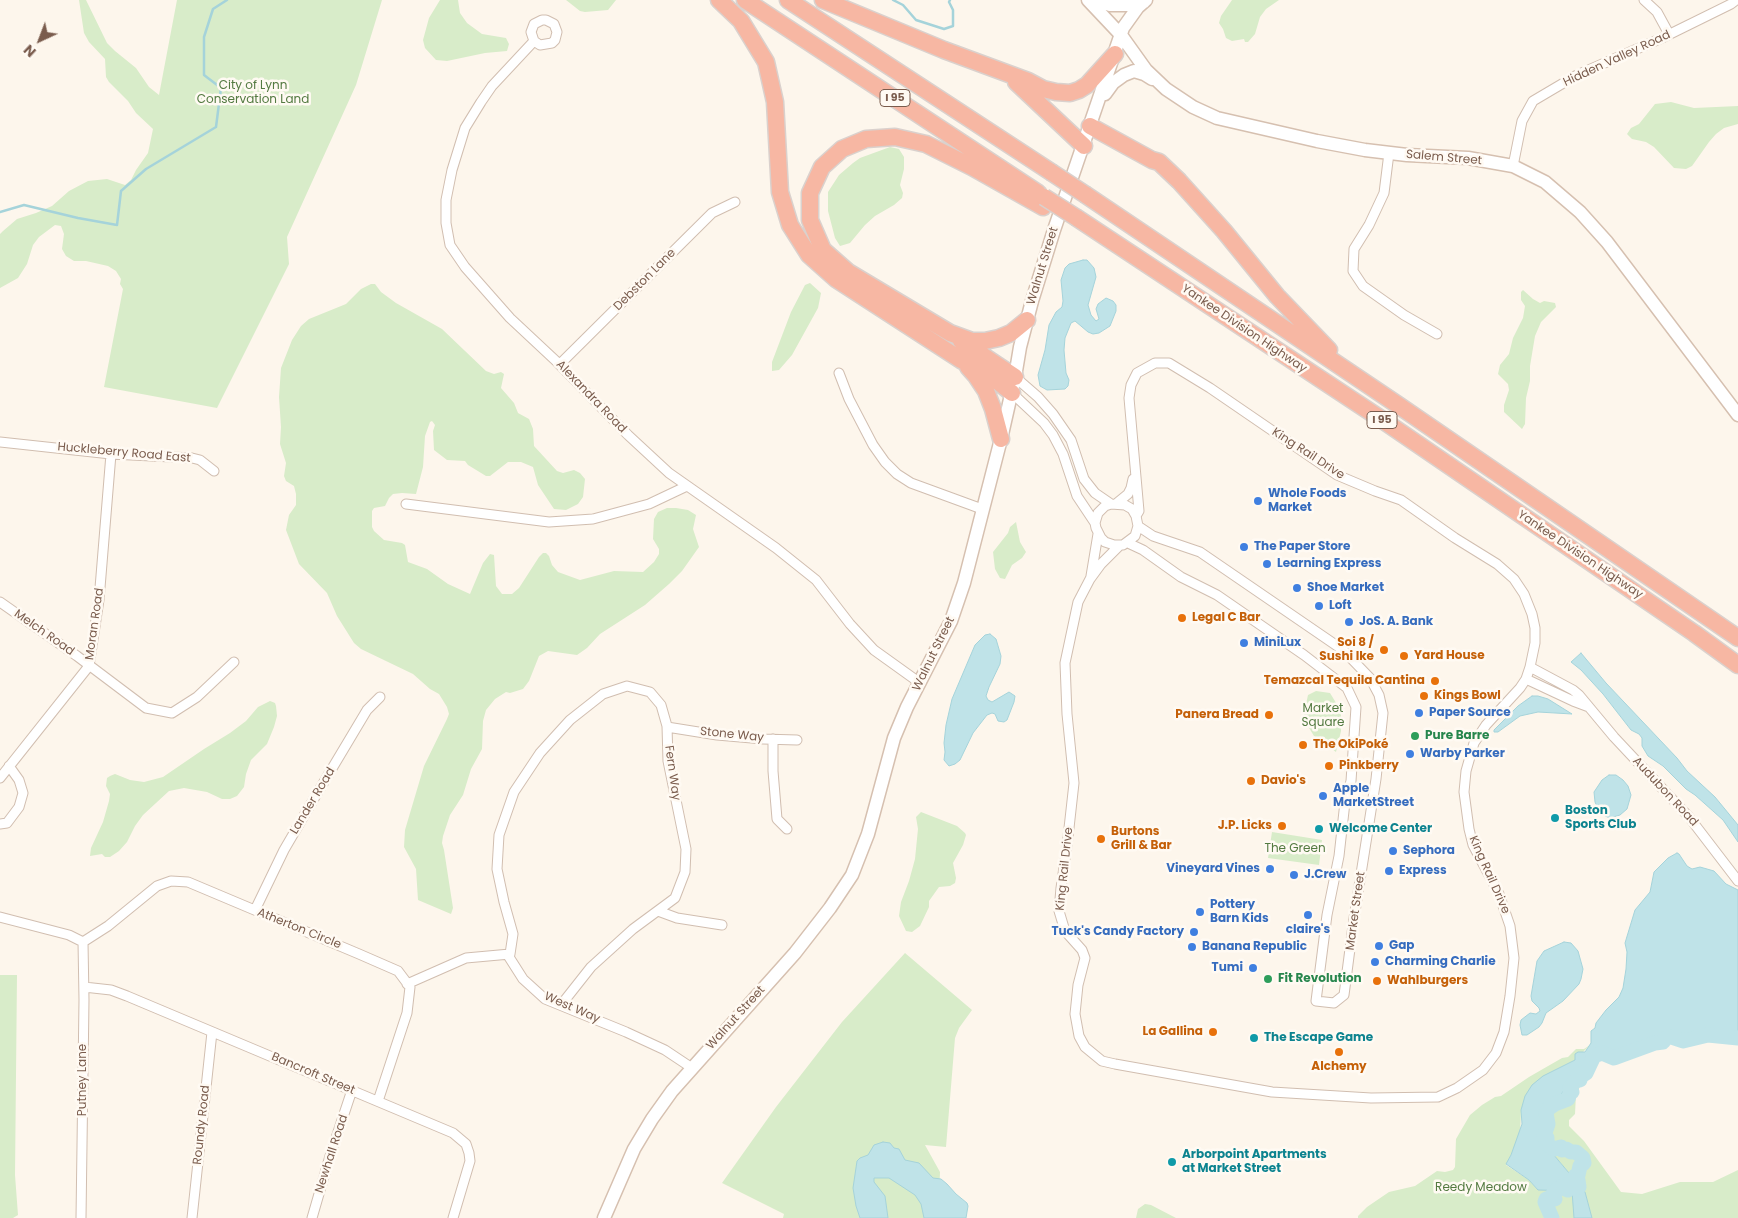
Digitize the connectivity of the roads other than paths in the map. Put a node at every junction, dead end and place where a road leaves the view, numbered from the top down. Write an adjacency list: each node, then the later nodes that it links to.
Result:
1 (719, 0): 26 (highway)
2 (745, 0): 22 (highway, I 95)
3 (788, 0): 29 (highway, Yankee Division Highway / I 95, bridge)
4 (823, 0): 14 (highway)
5 (1088, 0): 11 (main road, Salem Street)
6 (1095, 0): 9 (main road)
7 (1644, 0): 10 (street)
8 (1736, 0): 10 (street, Hidden Valley Road)
9 (1145, 1): 11 (main road, Walnut Street)
10 (1669, 34): 20 (street, Hidden Valley Road)
11 (1121, 35): 13 (main road, Walnut Street); 15 (main road, Salem Street)
12 (534, 40): 27 (street, Alexandra Road)
13 (1115, 54): 14 (highway); 16 (main road, Walnut Street)
14 (999, 70): 18 (highway)
15 (1166, 89): 16 (main road); 19 (main road, Salem Street)
16 (1099, 102): 17 (main road, Walnut Street)
17 (1090, 126): 18 (main road, Walnut Street); 29 (highway)
18 (1084, 146): 23 (main road, Walnut Street)
19 (1389, 153): 20 (main road, Salem Street); 25 (street)
20 (1513, 166): 31 (main road, Salem Street)
21 (735, 202): 27 (street, Debston Lane)
22 (1044, 202): 24 (highway); 50 (highway, Yankee Division Highway / I 95)
23 (1027, 320): 24 (highway); 30 (main road, Walnut Street)
24 (950, 333): 30 (highway)
25 (1437, 334)
26 (961, 360): 30 (highway); 32 (highway)
27 (560, 364): 37 (street, Alexandra Road)
28 (839, 373): 40 (street)
29 (1356, 377): 48 (highway, Yankee Division Highway / I 95)
30 (1013, 385): 32 (main road, Walnut Street); 38 (street); 42 (street)
31 (1738, 415)
32 (1001, 439): 40 (main road, Walnut Street)
33 (0, 442): 34 (street, Huckleberry Road East)
34 (111, 454): 36 (street, Huckleberry Road East); 51 (street, Moran Road)
35 (1135, 467): 38 (street, King Rail Drive); 41 (street, King Rail Drive); 52 (street, King Rail Drive)
36 (214, 471)
37 (687, 486): 39 (street); 54 (street, Alexandra Road)
38 (1114, 503): 41 (street); 42 (street)
39 (406, 504)
40 (982, 509): 54 (main road, Walnut Street)
41 (1136, 516): 43 (street)
42 (1096, 522): 44 (street)
43 (1138, 526): 45 (street); 45 (street, Market Street)
44 (1098, 534): 45 (street, Market Street); 46 (street, King Rail Drive)
45 (1123, 544): 46 (street, King Rail Drive)
46 (1090, 579): 53 (street, King Rail Drive)
47 (0, 602): 51 (street, Melch Road)
48 (1738, 638)
49 (234, 662): 51 (street, Melch Road)
50 (1735, 663)
51 (89, 666): 60 (street, Moran Road)
52 (1530, 667): 53 (street, King Rail Drive); 56 (street, Audubon Road)
53 (1526, 679): 56 (street, Audubon Road)
54 (920, 683): 75 (main road, Walnut Street)
55 (380, 697): 65 (street, Lander Road)
56 (1589, 707): 64 (street, Audubon Road)
57 (667, 727): 58 (street, Stone Way); 66 (street, Fern Way); 70 (street, Fern Way)
58 (773, 740): 59 (street, Stone Way); 63 (street)
59 (796, 740)
60 (9, 766): 61 (street, Moran Road); 62 (street)
61 (0, 778)
62 (0, 824)
63 (787, 829)
64 (1738, 881)
65 (255, 910): 69 (street, Atherton Circle); 71 (street, Atherton Circle)
66 (658, 911): 68 (street); 73 (street, Fern Way)
67 (0, 917): 69 (street)
68 (722, 925)
69 (83, 942): 72 (street, Putney Lane)
70 (510, 954): 71 (street); 73 (street, West Way)
71 (407, 984): 77 (street)
72 (84, 987): 74 (street, Bancroft Street); 78 (street, Putney Lane)
73 (561, 1005): 75 (street, West Way)
74 (212, 1032): 76 (street, Bancroft Street); 79 (street, Roundy Road)
75 (692, 1068): 82 (main road, Walnut Street)
76 (352, 1090): 77 (street, Bancroft Street); 80 (street, Newhall Road)
77 (378, 1101): 81 (street, Bancroft Street)
78 (81, 1218)
79 (192, 1218)
80 (312, 1218)
81 (453, 1218)
82 (604, 1218)

